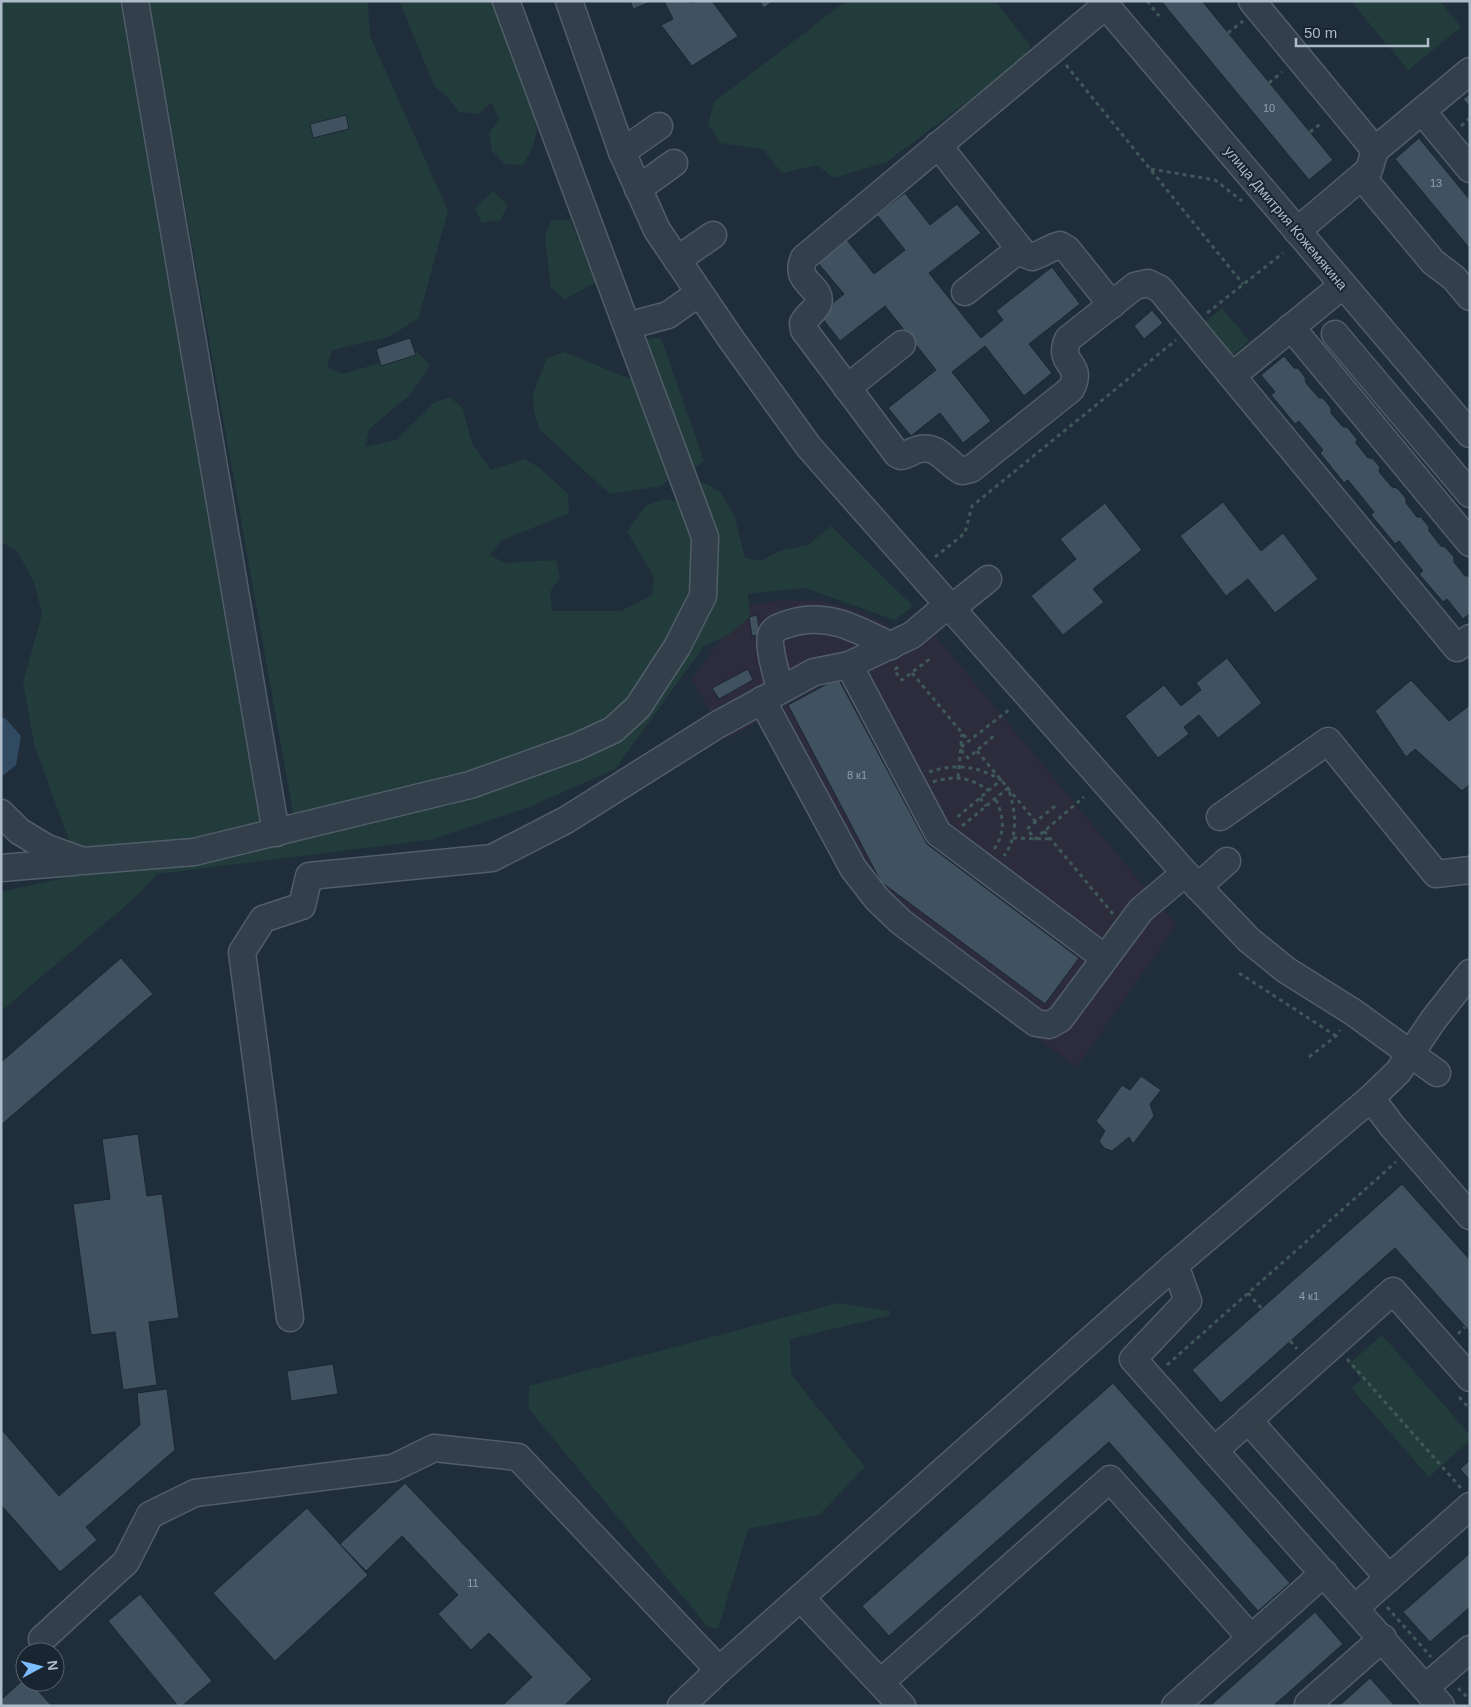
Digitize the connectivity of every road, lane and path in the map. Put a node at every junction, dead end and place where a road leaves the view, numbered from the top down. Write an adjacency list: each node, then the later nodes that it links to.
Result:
1 (135, 1): 72 (street)
2 (506, 1): 32 (street)
3 (569, 1): 14 (street)
4 (1147, 1): 7 (path)
5 (1252, 1): 13 (street)
6 (1103, 3): 8 (street); 21 (street, улица Дмитрия Кожемякина)
7 (1159, 16)
8 (1053, 49): 12 (street); 16 (path)
9 (1470, 71): 10 (street)
10 (1422, 111): 13 (street); 17 (street)
11 (659, 126): 14 (street)
12 (938, 145): 23 (street); 38 (street)
13 (1375, 150): 18 (street)
14 (622, 152): 19 (street)
15 (674, 163): 19 (street)
16 (1150, 169): 20 (path); 26 (path)
17 (1470, 170)
18 (1362, 176): 21 (street); 30 (street)
19 (638, 189): 25 (street)
20 (1249, 206)
21 (1297, 231): 27 (street, улица Дмитрия Кожемякина)
22 (713, 235): 25 (street)
23 (1020, 249): 28 (street); 31 (street)
24 (1283, 253): 26 (path)
25 (677, 260): 29 (street)
26 (1243, 284): 33 (path)
27 (1343, 285): 34 (street); 39 (street, улица Дмитрия Кожемякина)
28 (965, 292)
29 (699, 293): 32 (street); 44 (street)
30 (1470, 297)
31 (1112, 305): 33 (street); 38 (street)
32 (627, 326): 72 (street)
33 (1192, 327): 37 (street); 42 (path)
34 (1291, 327): 37 (street); 41 (street)
35 (1335, 334): 40 (street)
36 (902, 344): 38 (street)
37 (1232, 376): 45 (street)
38 (847, 388)
39 (1470, 434)
40 (1470, 494)
41 (1470, 543)
42 (934, 558)
43 (988, 579): 44 (street)
44 (951, 606): 46 (street); 82 (street)
45 (1470, 638)
46 (897, 654): 48 (street); 49 (path); 50 (street)
47 (930, 658): 49 (path)
48 (850, 665): 50 (street); 60 (street)
49 (912, 673): 52 (path)
50 (771, 695): 84 (street); 98 (street)
51 (1010, 709): 54 (path)
52 (962, 733): 54 (path); 55 (path)
53 (995, 735): 56 (path)
54 (968, 740): 55 (path)
55 (961, 748): 56 (path); 57 (path)
56 (977, 751): 59 (path)
57 (959, 766): 58 (path); 59 (path); 60 (path)
58 (958, 777): 60 (path); 62 (path)
59 (1001, 780): 61 (path); 62 (path)
60 (914, 788): 73 (street)
61 (1008, 788): 65 (path); 70 (path); 74 (path)
62 (988, 791): 64 (path)
63 (1084, 797): 71 (path)
64 (980, 798): 66 (path); 73 (path)
65 (995, 798): 66 (path); 80 (path)
66 (986, 806): 73 (path)
67 (1054, 806): 70 (path)
68 (1, 813): 77 (street)
69 (1220, 817): 81 (street)
70 (1036, 822): 75 (path)
71 (1044, 831): 75 (path); 76 (path)
72 (276, 833): 77 (street)
73 (942, 836): 80 (street)
74 (1012, 838): 75 (path); 80 (path)
75 (1035, 838): 76 (path)
76 (1050, 839): 83 (path)
77 (83, 861): 79 (street)
78 (1227, 861): 82 (street)
79 (1, 868)
80 (986, 869): 84 (street)
81 (1470, 870)
82 (1191, 880): 83 (street); 89 (street)
83 (1126, 930): 84 (street)
84 (1105, 958)
85 (1240, 973): 88 (path)
86 (1470, 973): 89 (street)
87 (1345, 1023): 88 (path)
88 (1336, 1036): 90 (path)
89 (1411, 1054): 91 (street); 92 (street)
90 (1309, 1057)
91 (1437, 1073)
92 (1371, 1098): 93 (street); 95 (street)
93 (1412, 1148): 94 (street); 96 (path)
94 (1470, 1216)
95 (1175, 1264): 101 (street); 107 (street)
96 (1248, 1293): 97 (path); 101 (path)
97 (1262, 1309)
98 (290, 1318)
99 (1334, 1344): 100 (street); 102 (street); 104 (path)
100 (1470, 1378)
101 (1152, 1379): 103 (street)
102 (1248, 1420): 103 (street); 106 (street)
103 (1215, 1450): 105 (street)
104 (1466, 1498): 106 (street)
105 (1324, 1573): 106 (street); 108 (street)
106 (1372, 1593): 109 (street); 112 (path)
107 (801, 1598): 111 (street); 113 (street)
108 (1251, 1638): 113 (street); 118 (street)
109 (1382, 1638): 112 (street); 115 (street)
110 (42, 1640): 111 (street)
111 (719, 1670): 116 (street)
112 (1452, 1674): 114 (path)
113 (881, 1682): 117 (street)
114 (1470, 1700)
115 (1308, 1705)
116 (681, 1706)
117 (902, 1706)
118 (1175, 1706)

